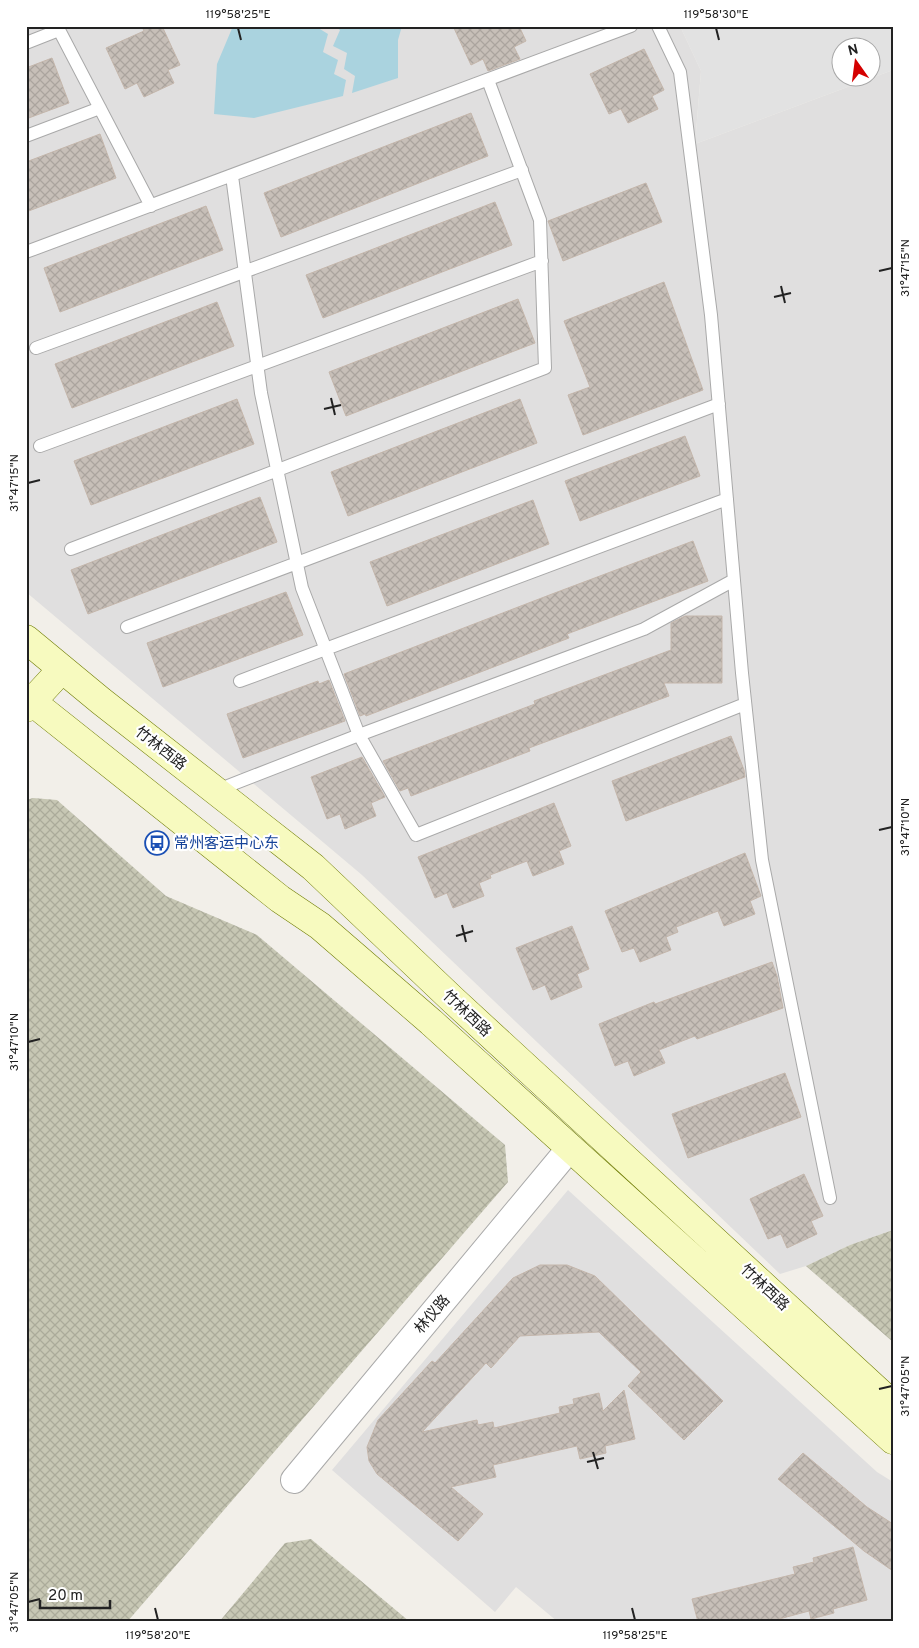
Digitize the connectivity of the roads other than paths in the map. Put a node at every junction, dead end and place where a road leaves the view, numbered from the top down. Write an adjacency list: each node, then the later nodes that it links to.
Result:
1 (631, 26): 5 (lane)
2 (658, 26): 16 (lane)
3 (58, 28): 4 (lane); 6 (lane)
4 (26, 43)
5 (488, 80): 8 (lane); 9 (lane)
6 (100, 108): 7 (lane); 10 (lane)
7 (26, 136)
8 (522, 170): 12 (lane); 13 (lane)
9 (232, 176): 10 (lane); 13 (lane)
10 (151, 206): 11 (lane)
11 (26, 252)
12 (542, 261): 15 (lane); 18 (lane)
13 (244, 272): 14 (lane); 15 (lane)
14 (36, 348)
15 (257, 366): 17 (lane); 18 (lane)
16 (719, 404): 19 (lane); 21 (lane)
17 (40, 446)
18 (277, 470): 20 (lane); 21 (lane)
19 (727, 499): 22 (lane); 25 (lane)
20 (71, 549)
21 (297, 563): 23 (lane); 25 (lane)
22 (734, 580): 29 (lane); 30 (lane)
23 (127, 627)
24 (26, 639): 26 (main road, 竹林西路)
25 (326, 649): 27 (lane); 30 (lane)
26 (54, 663): 28 (main road); 31 (main road, 竹林西路)
27 (240, 681)
28 (28, 697): 32 (main road, 竹林西路)
29 (745, 704): 30 (lane); 33 (lane)
30 (359, 735): 31 (lane)
31 (215, 791): 34 (main road, 竹林西路)
32 (570, 1148): 35 (main road, 竹林西路); 36 (street, 林仪路)
33 (830, 1198)
34 (893, 1405)
35 (893, 1440)
36 (294, 1480)

